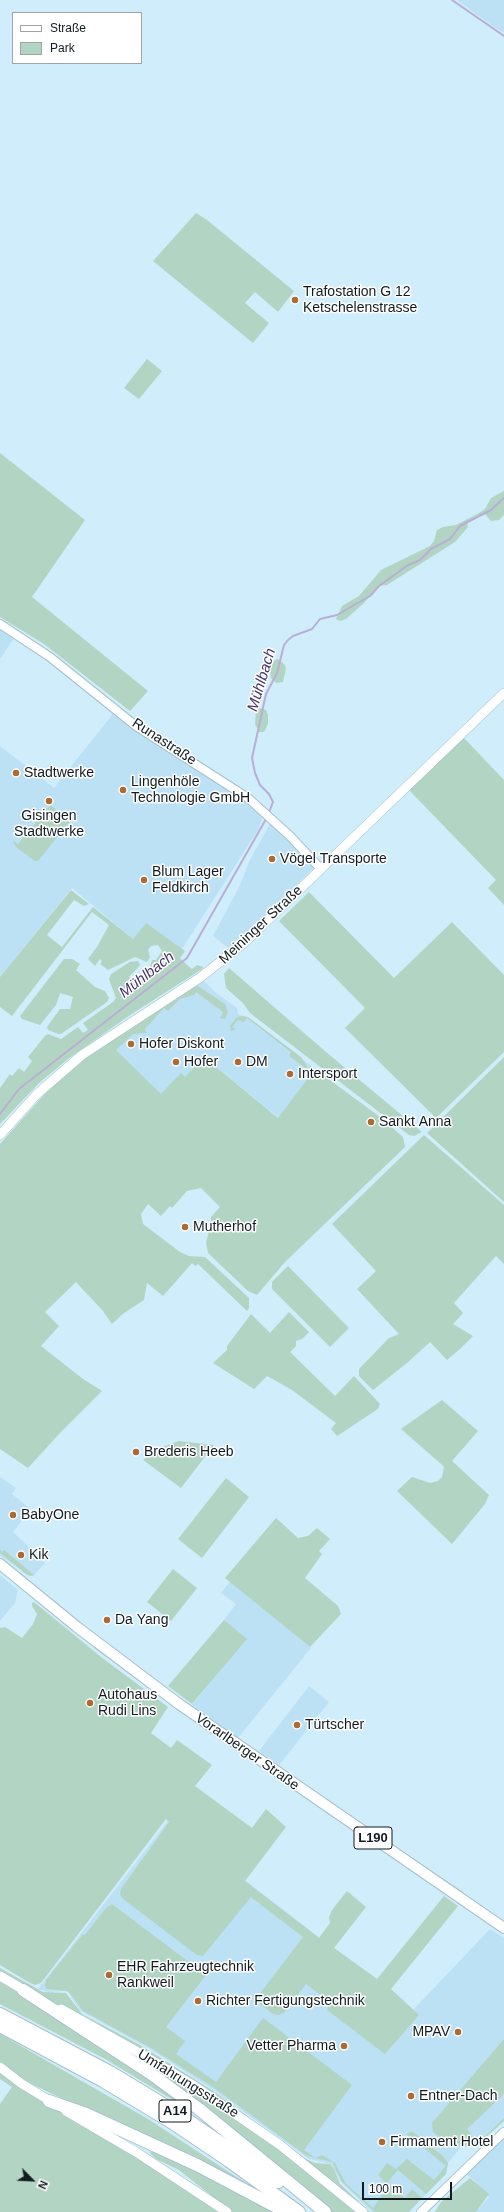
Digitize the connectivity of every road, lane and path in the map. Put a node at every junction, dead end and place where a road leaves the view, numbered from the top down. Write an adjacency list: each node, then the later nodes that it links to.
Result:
1 (0, 624): 3 (street, Runastraße)
2 (504, 693): 3 (main road, Meininger Straße)
3 (320, 868): 4 (main road, Meininger Straße)
4 (0, 1134)
5 (0, 1564): 6 (main road, Vorarlberger Straße / L190)
6 (504, 1928)
7 (0, 1976): 8 (main road, Umfahrungsstraße)
8 (23, 1990): 18 (highway); 19 (main road, Umfahrungsstraße)
9 (3, 2019): 10 (highway, A14)
10 (20, 2029): 16 (highway, A14); 17 (highway, A14)
11 (0, 2067): 12 (main road)
12 (49, 2101): 14 (main road); 15 (highway)
13 (504, 2132): 20 (street)
14 (227, 2212)
15 (286, 2212)
16 (299, 2212)
17 (317, 2212)
18 (325, 2212)
19 (363, 2212)
20 (421, 2212)

